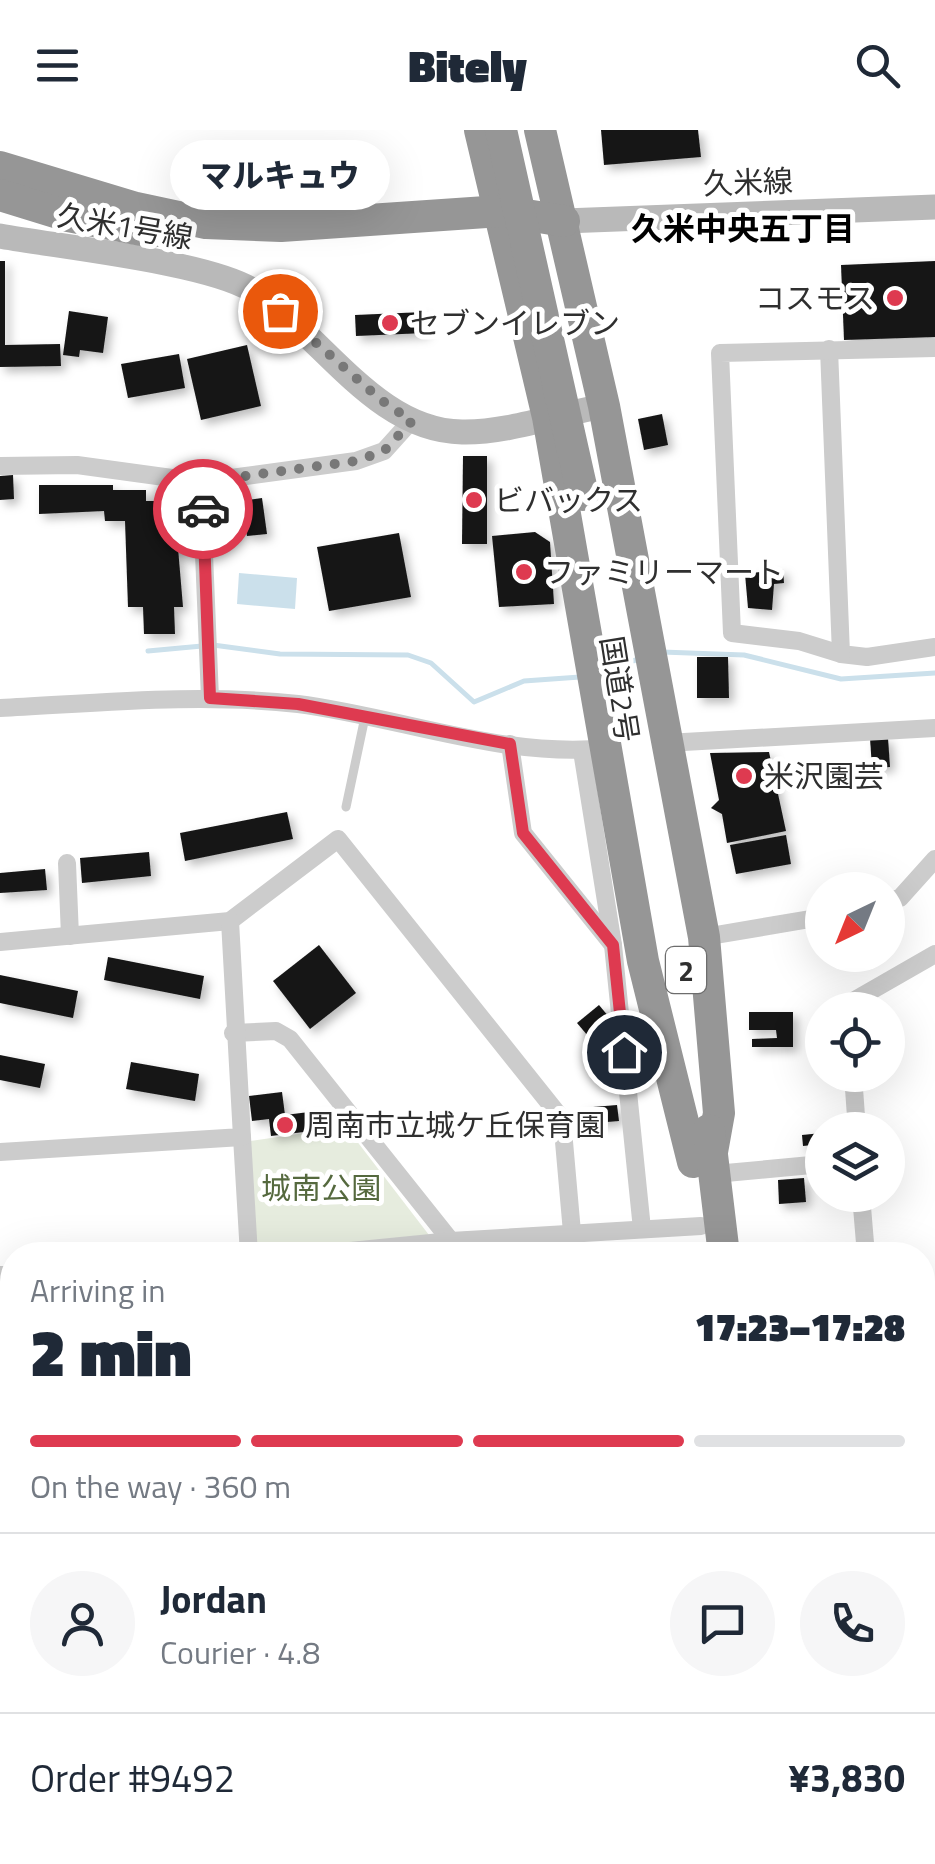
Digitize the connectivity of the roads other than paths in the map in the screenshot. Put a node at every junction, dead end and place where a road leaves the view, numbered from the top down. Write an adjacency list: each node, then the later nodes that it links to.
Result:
1 (480, 130): 9 (highway, 2)
2 (500, 130): 18 (highway, 国道2号 / 2, bridge)
3 (522, 130): 18 (highway, 国道2号 / 2)
4 (540, 130): 8 (highway, 2)
5 (0, 167): 9 (highway)
6 (0, 194): 9 (highway)
7 (935, 207): 8 (street, 久米線)
8 (564, 221): 9 (highway); 13 (highway, 2)
9 (504, 222): 14 (highway, 2)
10 (0, 236): 15 (street, 久米1号線)
11 (935, 348): 12 (street)
12 (828, 349): 20 (street); 20 (street)
13 (604, 406): 14 (street, 久米1号線); 21 (highway, 2)
14 (548, 416): 15 (street, 久米1号線); 21 (highway, 2)
15 (412, 421): 17 (street)
16 (0, 466): 17 (street)
17 (201, 482): 22 (street)
18 (593, 493): 21 (highway, 国道2号 / 2)
19 (935, 647): 20 (street)
20 (841, 654)
21 (624, 662): 26 (highway, 2); 28 (highway, 2); 44 (highway, 国道2号 / 2)
22 (210, 698): 23 (street); 24 (street)
23 (0, 708)
24 (365, 716): 27 (street); 29 (lane)
25 (935, 728): 26 (street)
26 (666, 743): 36 (highway, 2)
27 (510, 744): 28 (street); 38 (street)
28 (595, 750): 38 (street); 44 (highway, 2)
29 (346, 807)
30 (935, 859): 32 (street)
31 (67, 863): 35 (street)
32 (905, 892)
33 (805, 920): 36 (street)
34 (230, 921): 35 (street); 41 (street); 48 (street)
35 (70, 936): 37 (street)
36 (704, 937): 44 (highway, 2)
37 (0, 942)
38 (613, 945): 47 (street)
39 (935, 954): 40 (street)
40 (869, 992)
41 (233, 1034): 42 (street); 51 (street)
42 (242, 1138): 43 (street); 50 (street)
43 (0, 1152)
44 (707, 1163): 45 (street); 49 (highway, 国道2号 / 2); 54 (highway, 国道2号 / 2)
45 (805, 1164)
46 (863, 1212): 55 (street)
47 (642, 1228): 48 (street); 49 (street)
48 (572, 1234): 52 (street); 53 (street)
49 (702, 1241)
50 (248, 1242)
51 (447, 1242)
52 (503, 1242)
53 (573, 1242)
54 (722, 1242)
55 (865, 1242)

